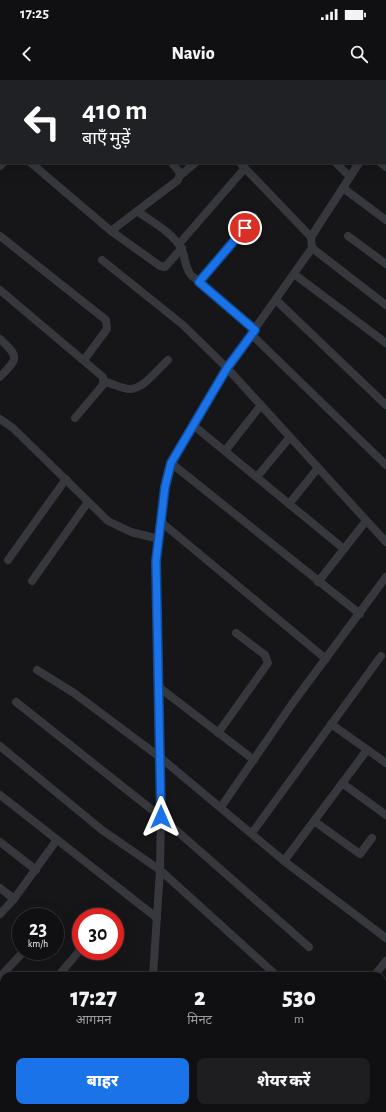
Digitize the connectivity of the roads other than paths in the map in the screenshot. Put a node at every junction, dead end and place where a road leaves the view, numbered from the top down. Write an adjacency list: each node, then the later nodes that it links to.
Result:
1 (32, 164): 13 (street)
2 (173, 164): 7 (street)
3 (194, 164): 7 (street)
4 (337, 164): 8 (street)
5 (358, 164): 8 (street)
6 (242, 166): 16 (street); 17 (street)
7 (181, 175): 10 (street)
8 (350, 177): 9 (street)
9 (343, 188): 12 (street); 16 (street)
10 (137, 211): 13 (street); 17 (street)
11 (254, 217): 22 (street)
12 (386, 220)
13 (111, 230): 17 (street)
14 (0, 236): 29 (street)
15 (348, 236): 20 (street)
16 (311, 237): 18 (street)
17 (180, 246): 22 (street)
18 (312, 248): 21 (street); 25 (street)
19 (102, 260): 31 (street)
20 (386, 264)
21 (294, 274): 24 (street); 28 (street)
22 (199, 282): 26 (street)
23 (0, 290): 29 (street)
24 (276, 300): 26 (street); 35 (street)
25 (386, 306)
26 (253, 332): 31 (street); 42 (street)
27 (0, 339): 32 (street)
28 (386, 343)
29 (84, 360): 33 (street)
30 (168, 360): 33 (street)
31 (227, 368): 34 (street); 38 (street)
32 (0, 378)
33 (104, 381): 36 (street)
34 (261, 405): 39 (street); 40 (street)
35 (386, 405)
36 (74, 418)
37 (0, 419): 45 (street)
38 (193, 425): 40 (street); 41 (street)
39 (290, 437): 43 (street); 44 (street)
40 (225, 451): 44 (street)
41 (171, 463): 49 (street); 56 (street)
42 (386, 465)
43 (318, 468): 47 (street); 48 (street)
44 (256, 477): 47 (street)
45 (66, 479): 46 (street); 53 (street)
46 (88, 502): 50 (street); 55 (street)
47 (289, 504): 52 (street)
48 (366, 521): 51 (street); 52 (street)
49 (161, 522): 50 (street); 60 (street)
50 (159, 539): 62 (street)
51 (386, 542)
52 (344, 549): 56 (street)
53 (8, 560)
54 (386, 577): 57 (street)
55 (32, 581)
56 (318, 582): 57 (street)
57 (360, 614): 60 (street)
58 (236, 633): 65 (street)
59 (381, 656): 64 (street)
60 (326, 659): 69 (street)
61 (37, 670): 68 (street)
62 (160, 688): 65 (street); 68 (street)
63 (16, 702): 75 (street)
64 (331, 724): 67 (street); 77 (street)
65 (218, 732): 69 (street)
66 (0, 746): 83 (street)
67 (367, 750): 70 (street); 71 (street)
68 (161, 758): 73 (street); 75 (street)
69 (254, 760): 73 (street)
70 (386, 763)
71 (342, 783): 74 (street); 76 (street)
72 (0, 795): 79 (street)
73 (221, 808): 77 (street)
74 (386, 815)
75 (161, 817): 83 (street); 89 (street)
76 (314, 822): 78 (street); 81 (street)
77 (252, 833): 81 (street)
78 (372, 838)
79 (56, 841): 82 (street); 87 (street)
80 (0, 842): 82 (street)
81 (284, 861): 88 (street)
82 (36, 870): 85 (street)
83 (160, 870): 87 (street); 96 (street)
84 (0, 888): 85 (street)
85 (14, 899): 86 (street)
86 (0, 914)
87 (157, 918): 95 (street)
88 (386, 938)
89 (309, 946)
90 (16, 960): 93 (street)
91 (72, 960): 94 (street)
92 (386, 961): 97 (street)
93 (5, 972)
94 (62, 972)
95 (153, 972)
96 (273, 972)
97 (377, 972)

